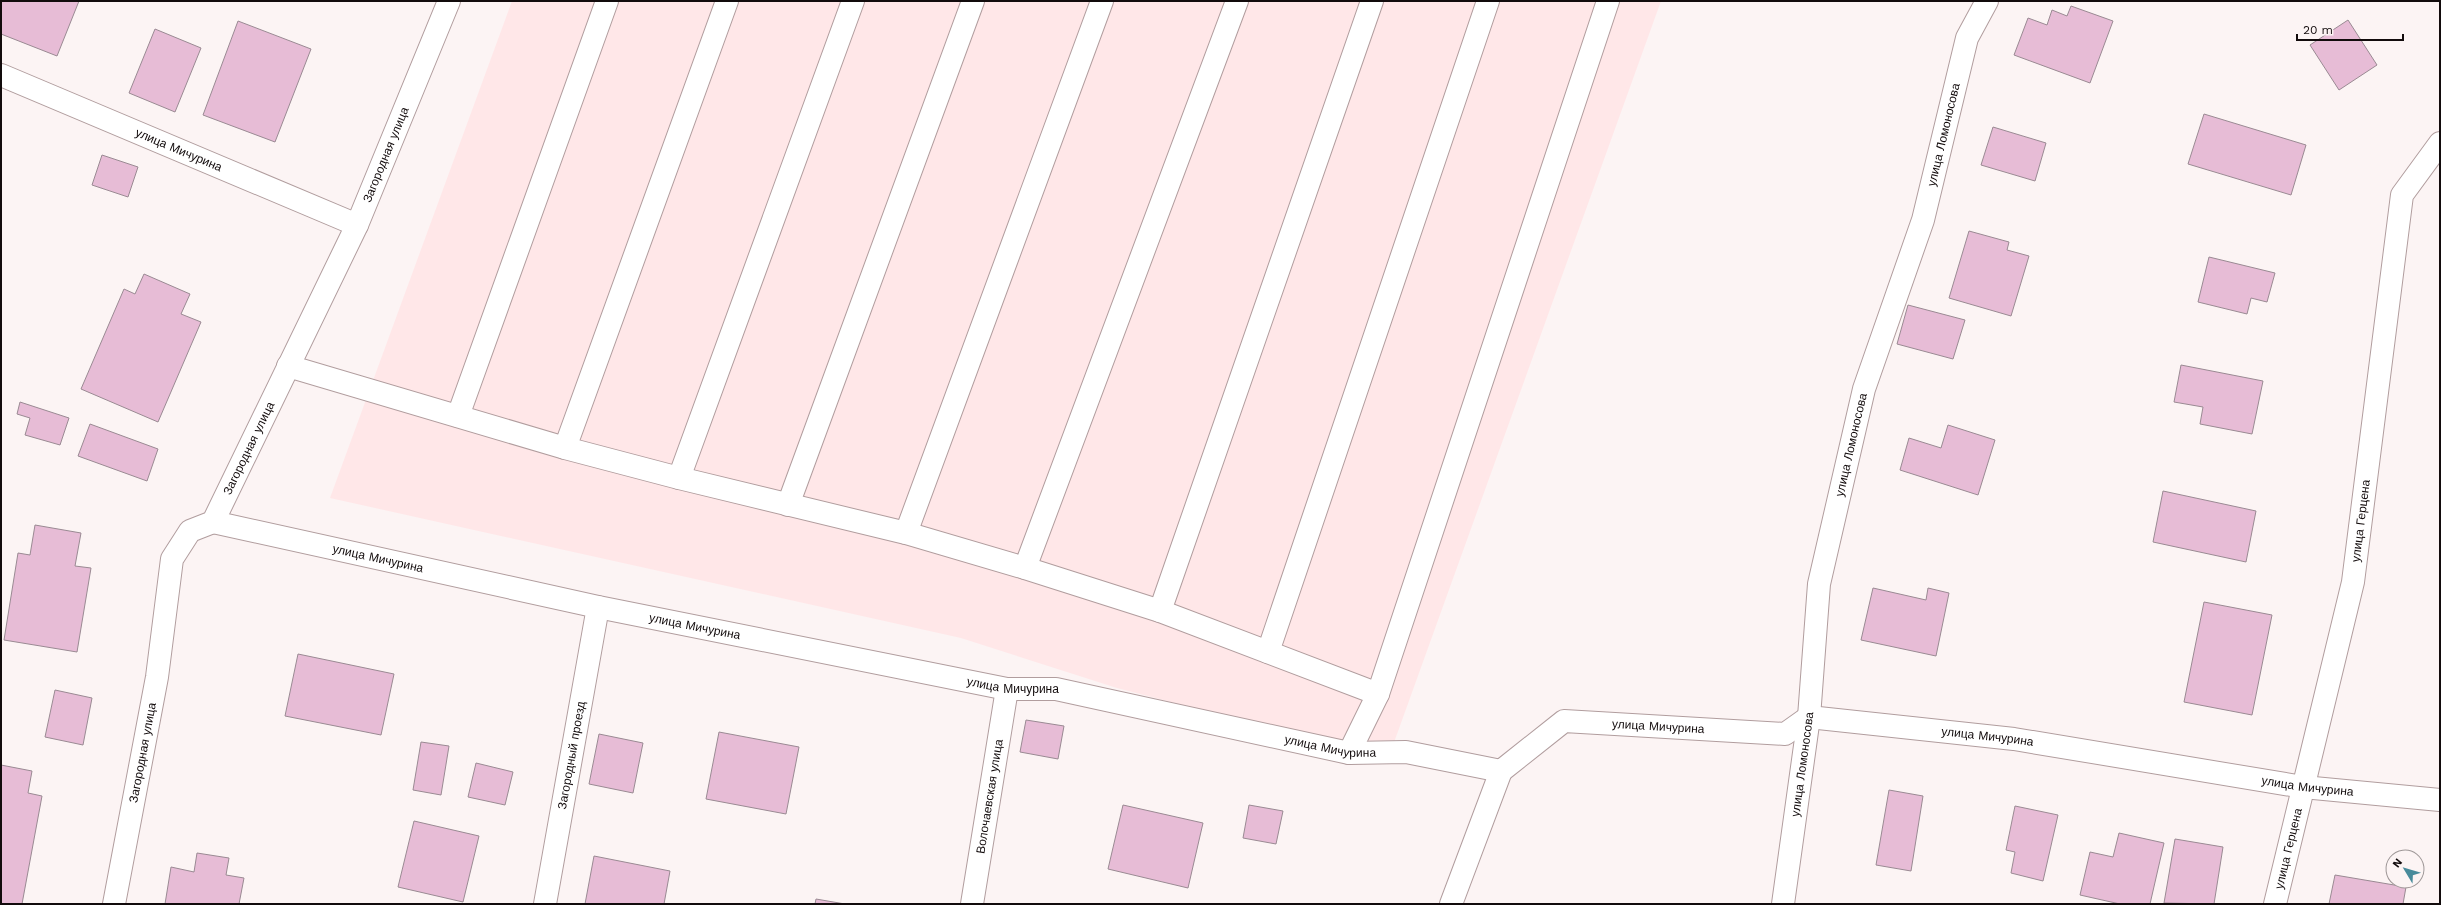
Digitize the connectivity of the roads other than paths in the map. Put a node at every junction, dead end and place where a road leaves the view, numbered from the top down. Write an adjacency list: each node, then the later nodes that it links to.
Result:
1 (449, 1): 14 (street, Загородная улица)
2 (607, 1): 16 (street)
3 (727, 1): 17 (street)
4 (853, 1): 18 (street)
5 (973, 1): 19 (street)
6 (1102, 1): 21 (street)
7 (1237, 1): 22 (street)
8 (1372, 1): 24 (street)
9 (1488, 1): 25 (street)
10 (1608, 1): 27 (street)
11 (1987, 1): 28 (street, улица Ломоносова)
12 (1, 75): 14 (street, улица Мичурина)
13 (2440, 143): 31 (street, улица Герцена)
14 (357, 226): 15 (street, Загородная улица)
15 (288, 366): 16 (street); 20 (street, Загородная улица)
16 (458, 416): 17 (street)
17 (565, 448): 18 (street)
18 (679, 478): 19 (street)
19 (788, 505): 21 (street)
20 (213, 522): 23 (street, улица Мичурина); 33 (street, Загородная улица)
21 (906, 533): 22 (street)
22 (1025, 568): 24 (street)
23 (598, 607): 26 (street, улица Мичурина); 34 (street, Загородный проезд)
24 (1160, 611): 25 (street)
25 (1268, 652): 27 (street)
26 (1007, 689): 29 (street, улица Мичурина); 35 (street, Волочаевская улица)
27 (1378, 694): 29 (street)
28 (1809, 717): 30 (street, улица Мичурина); 31 (street, улица Мичурина); 37 (street, улица Ломоносова)
29 (1349, 753): 30 (street, улица Мичурина)
30 (1501, 771): 36 (street)
31 (2303, 787): 32 (street, улица Мичурина); 38 (street, улица Герцена)
32 (2440, 800)
33 (114, 904)
34 (545, 904)
35 (972, 904)
36 (1451, 904)
37 (1783, 904)
38 (2276, 904)

